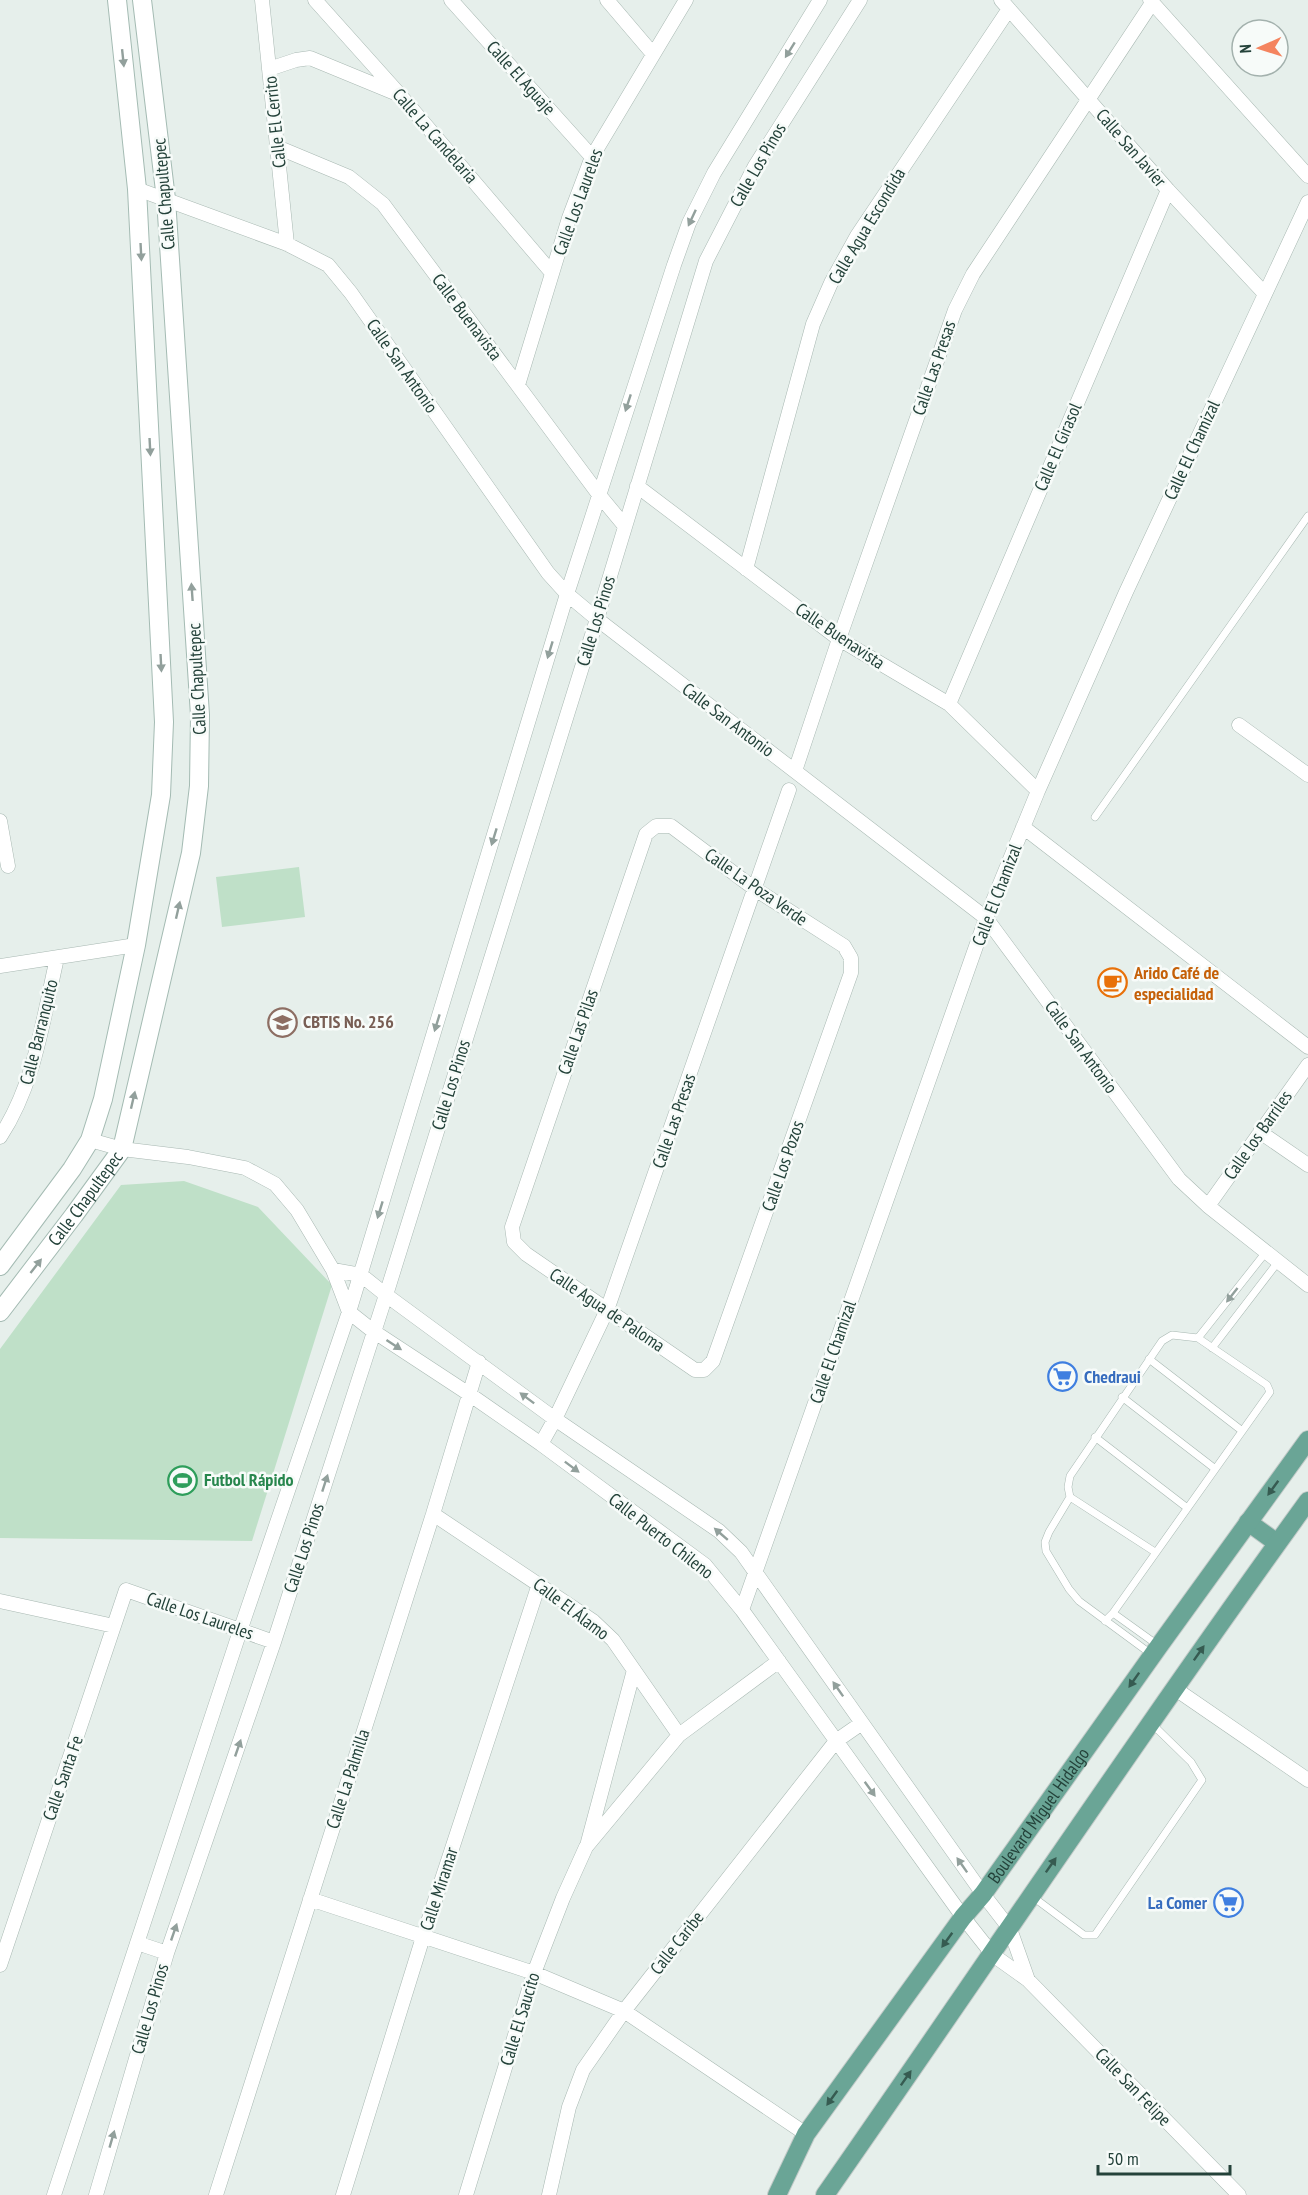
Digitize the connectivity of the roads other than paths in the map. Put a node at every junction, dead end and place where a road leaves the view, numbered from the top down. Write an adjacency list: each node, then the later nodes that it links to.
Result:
1 (117, 0): 19 (street, Calle Chapultepec, one-way to 19)
2 (142, 0): 21 (street, Calle Chapultepec)
3 (262, 0): 13 (street, Calle El Cerrito)
4 (315, 0): 14 (street, Calle La Candelaria)
5 (451, 0): 17 (street, Calle El Aguaje)
6 (607, 0): 12 (street)
7 (686, 0): 12 (street, Calle Los Laureles)
8 (820, 0): 28 (street, Calle Los Pinos, one-way to 28)
9 (860, 0): 27 (street, Calle Los Pinos)
10 (1151, 1): 15 (street, Calle Las Presas); 18 (street)
11 (1005, 5): 15 (street, Calle San Javier); 31 (street, Calle Agua Escondida)
12 (653, 54): 17 (street, Calle Los Laureles)
13 (269, 69): 14 (street); 16 (street, Calle El Cerrito)
14 (400, 95): 24 (street, Calle La Candelaria)
15 (1089, 100): 20 (street, Calle San Javier); 34 (street, Calle Las Presas)
16 (277, 147): 23 (street, Calle El Cerrito); 26 (street, Calle Buenavista)
17 (592, 157): 24 (street, Calle Los Laureles)
18 (1308, 176)
19 (137, 189): 21 (street, Calle San Antonio); 48 (street, Calle Chapultepec, one-way to 48)
20 (1168, 190): 25 (street, Calle San Javier); 35 (street, Calle El Girasol)
21 (166, 199): 23 (street, Calle San Antonio); 57 (street, Calle Chapultepec, one-way to 21)
22 (1308, 202): 25 (street, Calle El Chamizal)
23 (287, 244): 32 (street, Calle San Antonio)
24 (552, 273): 26 (street, Calle Los Laureles)
25 (1265, 294): 40 (street, Calle El Chamizal)
26 (518, 385): 28 (street, Calle Buenavista)
27 (637, 486): 30 (street, Calle Los Pinos); 31 (street, Calle Buenavista)
28 (600, 496): 30 (street, Calle Buenavista); 32 (street, Calle Los Pinos)
29 (1308, 516): 41 (lane)
30 (624, 525): 33 (street, Calle Los Pinos)
31 (746, 569): 34 (street, Calle Buenavista)
32 (567, 594): 33 (street, Calle San Antonio); 65 (street, Calle Los Pinos, one-way to 65)
33 (597, 619): 37 (street, Calle San Antonio); 67 (street, Calle Los Pinos)
34 (839, 639): 35 (street, Calle Buenavista); 37 (street, Calle Las Presas)
35 (949, 704): 40 (street, Calle Buenavista)
36 (1239, 725): 38 (street)
37 (795, 771): 47 (street, Calle San Antonio)
38 (1308, 775)
39 (789, 790): 46 (street, Calle Las Presas)
40 (1038, 791): 44 (street, Calle El Chamizal)
41 (1095, 818)
42 (0, 820): 45 (street)
43 (656, 826): 46 (street, Calle La Poza Verde); 60 (street, Calle Las Pilas)
44 (1023, 827): 47 (street, Calle El Chamizal); 52 (street)
45 (8, 866)
46 (755, 889): 50 (street, Calle La Poza Verde); 68 (street, Calle Las Presas)
47 (986, 918): 59 (street, Calle San Antonio); 92 (street, Calle El Chamizal)
48 (136, 945): 49 (street); 56 (street, Calle Chapultepec)
49 (57, 958): 51 (street); 55 (street, Calle Barranquito)
50 (852, 958): 76 (street, Calle Los Pozos)
51 (0, 966)
52 (1308, 1047)
53 (1308, 1065): 54 (street, Calle los Barriles)
54 (1260, 1132): 58 (street); 59 (street, Calle los Barriles)
55 (0, 1137)
56 (90, 1140): 57 (street); 63 (street, Calle Chapultepec)
57 (122, 1149): 64 (street); 69 (street, Calle Chapultepec, one-way to 57)
58 (1308, 1165)
59 (1208, 1206): 61 (street, Calle San Antonio)
60 (514, 1242): 68 (street, Calle Agua de Paloma)
61 (1266, 1252): 62 (street, Calle San Antonio); 72 (lane, one-way to 72)
62 (1278, 1262): 66 (street, Calle San Antonio); 73 (lane)
63 (0, 1266)
64 (333, 1270): 65 (street, Calle Puerto Chileno); 70 (street)
65 (361, 1275): 67 (street, Calle Puerto Chileno); 70 (street, Calle Los Pinos)
66 (1308, 1285)
67 (386, 1295): 71 (street, Calle Los Pinos); 75 (street, Calle Puerto Chileno)
68 (607, 1310): 76 (street, Calle Agua de Paloma); 79 (street, Calle Las Presas)
69 (0, 1312)
70 (349, 1312): 71 (street, Calle Puerto Chileno); 100 (street, Calle Los Pinos)
71 (374, 1331): 77 (street, Calle Puerto Chileno, one-way to 77); 101 (street, Calle Los Pinos, one-way to 71)
72 (1198, 1338): 73 (lane); 74 (lane)
73 (1212, 1348): 80 (lane)
74 (1149, 1359): 78 (lane); 80 (lane)
75 (479, 1362): 77 (street, Calle La Palmilla); 79 (street, Calle Puerto Chileno, one-way to 75)
76 (704, 1370)
77 (469, 1394): 83 (street, Calle Puerto Chileno); 88 (street, Calle La Palmilla)
78 (1122, 1397): 81 (lane); 84 (lane)
79 (555, 1419): 83 (street, Calle Las Presas); 92 (street, Calle Puerto Chileno, one-way to 79)
80 (1241, 1430): 84 (lane)
81 (1095, 1437): 85 (lane); 87 (lane)
82 (1308, 1440): 89 (main road, Boulevard Miguel Hidalgo, one-way to 89)
83 (541, 1444): 96 (street, Calle Puerto Chileno, one-way to 96)
84 (1214, 1468): 87 (lane)
85 (1070, 1497): 91 (lane); 98 (lane)
86 (1308, 1501): 90 (main road, Boulevard Miguel Hidalgo)
87 (1186, 1507): 91 (lane)
88 (433, 1514): 93 (street, Calle El Álamo); 114 (street, Calle La Palmilla)
89 (1248, 1522): 90 (main road); 102 (main road, Boulevard Miguel Hidalgo)
90 (1277, 1543): 105 (main road, Boulevard Miguel Hidalgo, one-way to 90)
91 (1155, 1552): 97 (lane)
92 (756, 1572): 96 (street, Calle El Chamizal); 106 (street, Calle Puerto Chileno, one-way to 92)
93 (539, 1584): 104 (street, Calle El Álamo); 117 (street, Calle Miramar)
94 (126, 1590): 99 (street, Calle Santa Fe); 100 (street, Calle Los Laureles)
95 (0, 1601): 99 (street)
96 (742, 1610): 103 (street, Calle Puerto Chileno)
97 (1113, 1613): 98 (lane); 102 (lane)
98 (1105, 1621): 102 (lane)
99 (114, 1626): 118 (street, Calle Santa Fe)
100 (240, 1631): 101 (street, Calle Los Laureles); 119 (street, Calle Los Pinos)
101 (274, 1642): 120 (street, Calle Los Pinos, one-way to 101)
102 (1155, 1650): 112 (main road, Boulevard Miguel Hidalgo, one-way to 112)
103 (779, 1661): 108 (street, Calle El Saucito); 109 (street, Calle Puerto Chileno)
104 (634, 1670): 108 (street, Calle El Álamo); 111 (street, Calle El Saucito)
105 (1174, 1688): 107 (main road, Boulevard Miguel Hidalgo); 110 (street)
106 (862, 1723): 109 (street, Calle Caribe); 112 (street, Calle Puerto Chileno, one-way to 106)
107 (1150, 1723): 113 (main road, Boulevard Miguel Hidalgo, one-way to 107); 113 (lane)
108 (679, 1735): 111 (street, Calle El Saucito)
109 (836, 1742): 115 (street, Calle Puerto Chileno, one-way to 115); 125 (street, Calle Caribe)
110 (1308, 1780)
111 (586, 1847): 123 (street, Calle El Saucito)
112 (983, 1894): 115 (main road, Boulevard Miguel Hidalgo); 116 (street, Calle Puerto Chileno)
113 (1031, 1895): 116 (main road, Boulevard Miguel Hidalgo)
114 (310, 1899): 117 (street); 129 (street, Calle La Palmilla)
115 (963, 1917): 121 (street, Calle Puerto Chileno); 126 (main road, Boulevard Miguel Hidalgo, one-way to 126)
116 (1010, 1929): 121 (main road, Boulevard Miguel Hidalgo); 124 (street, Calle Puerto Chileno)
117 (423, 1936): 123 (street); 130 (street, Calle Miramar)
118 (4, 1943): 122 (street, Calle Santa Fe)
119 (137, 1943): 120 (street); 127 (street, Calle Los Pinos)
120 (167, 1953): 128 (street, Calle Los Pinos, one-way to 120)
121 (993, 1955): 124 (street, Calle San Felipe); 134 (main road, Boulevard Miguel Hidalgo, one-way to 121)
122 (0, 1965)
123 (534, 1973): 125 (street); 131 (street, Calle El Saucito)
124 (1028, 1980): 135 (street, Calle San Felipe)
125 (624, 2011): 126 (street); 132 (street, Calle Caribe)
126 (806, 2134): 133 (main road, Boulevard Miguel Hidalgo)
127 (54, 2195)
128 (96, 2195)
129 (216, 2195)
130 (343, 2195)
131 (466, 2195)
132 (549, 2195)
133 (777, 2195)
134 (825, 2195)
135 (1239, 2195)

